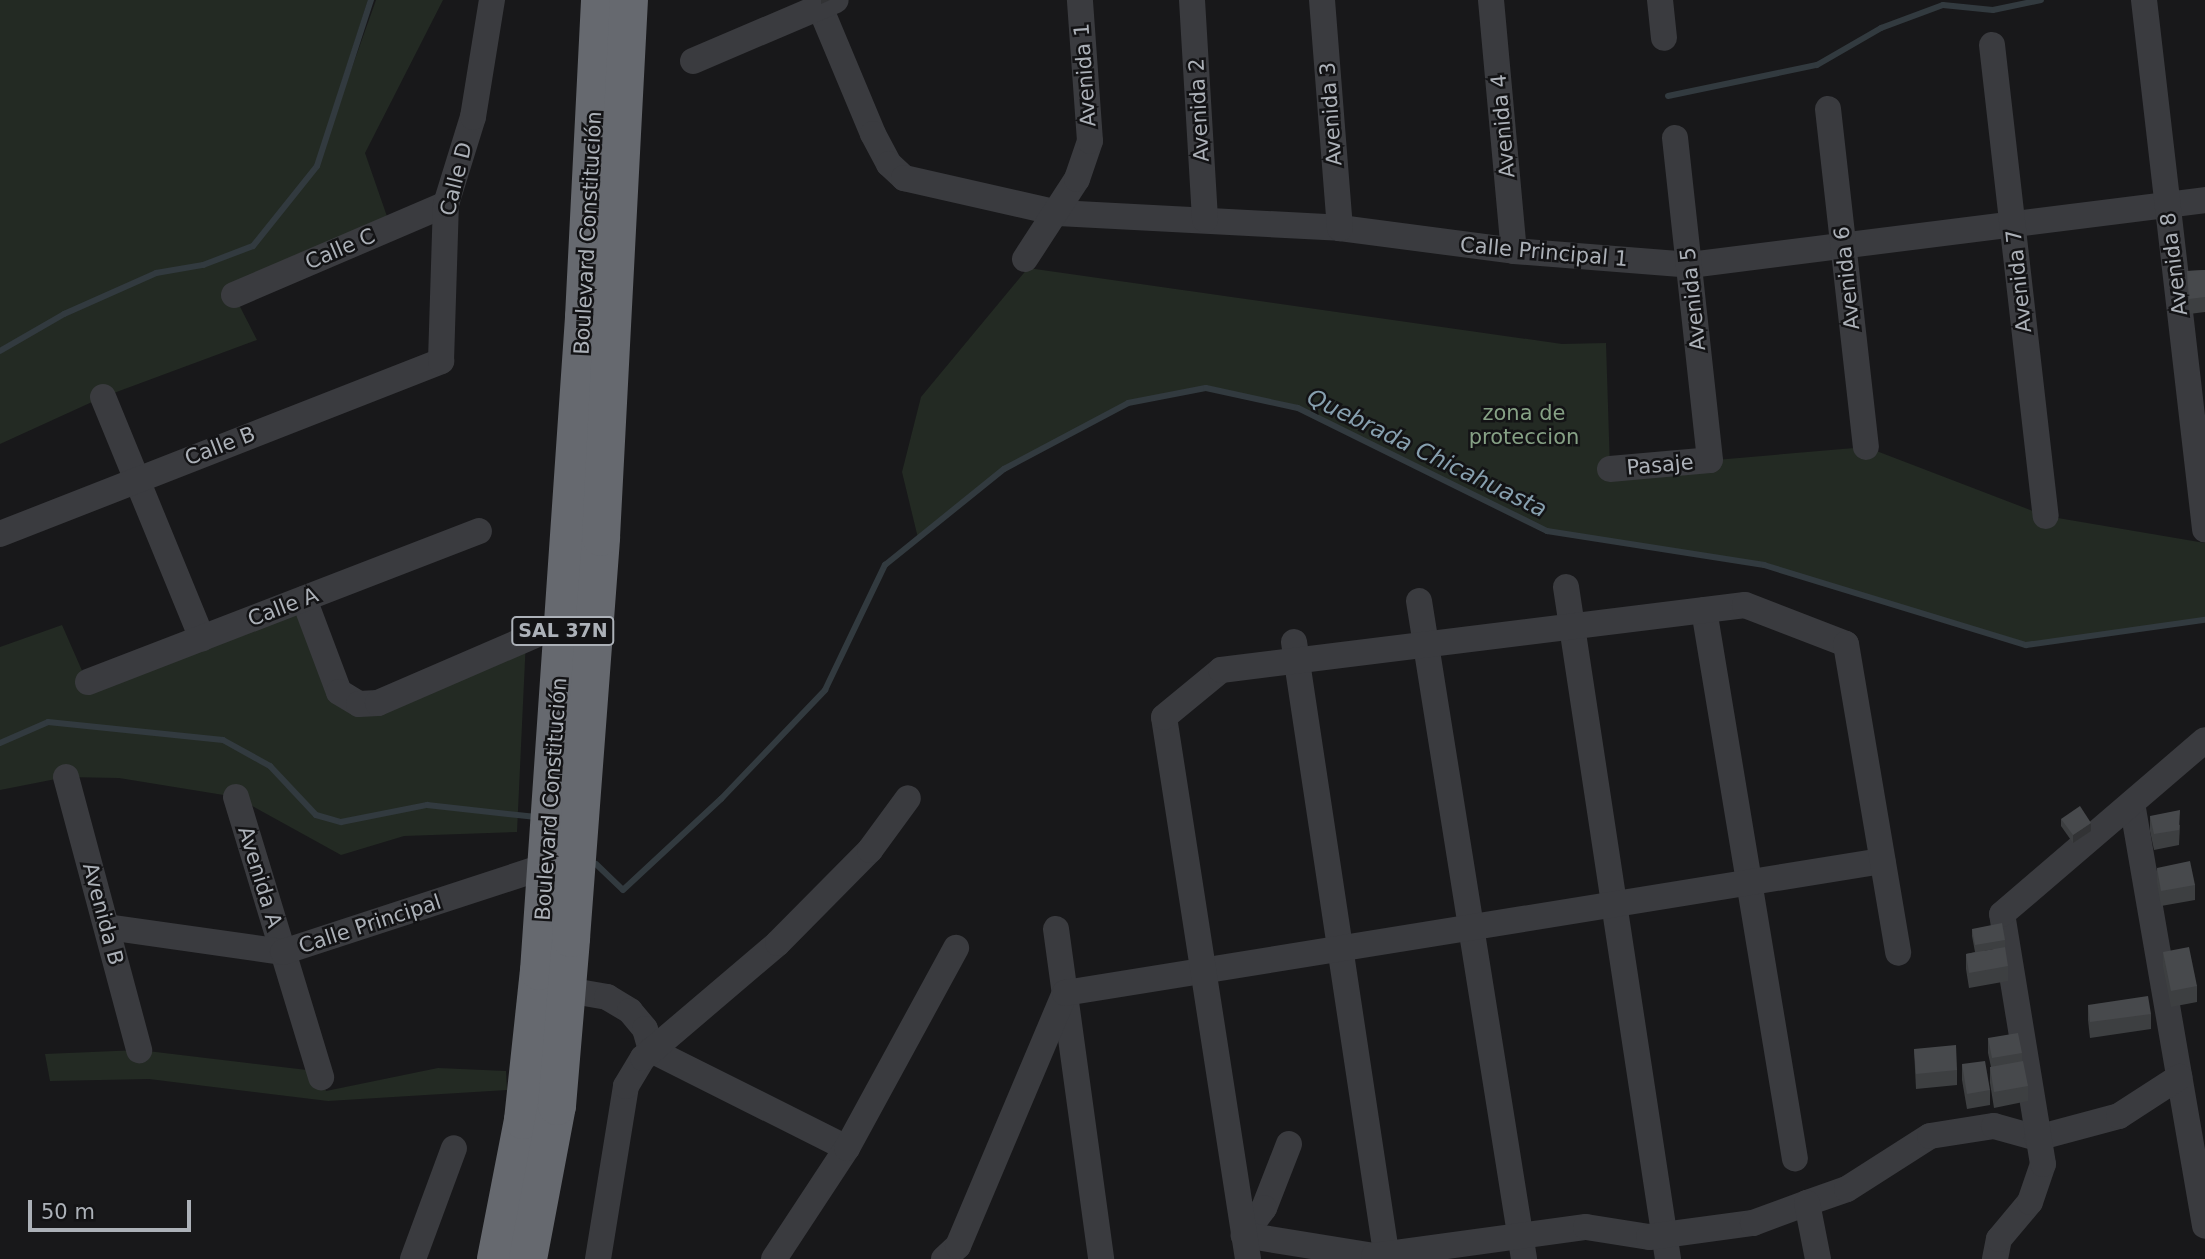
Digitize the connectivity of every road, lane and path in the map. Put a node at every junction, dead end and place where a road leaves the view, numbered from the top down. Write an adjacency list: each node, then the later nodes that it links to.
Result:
1 (492, 0): 17 (street, Calle D)
2 (600, 0): 42 (highway, Boulevard Constitución / SAL 37N)
3 (629, 0): 65 (highway, Boulevard Constitución / SAL 37N)
4 (1080, 0): 19 (street, Avenida 1)
5 (1192, 0): 20 (street, Avenida 2)
6 (1322, 0): 22 (street, Avenida 3)
7 (1491, 0): 24 (street, Avenida 4)
8 (1660, 0): 11 (street)
9 (2144, 0): 18 (street, Avenida 8)
10 (824, 2): 13 (street); 19 (street, Calle Principal 1)
11 (1664, 38)
12 (1992, 45): 21 (street, Avenida 7)
13 (694, 61)
14 (1828, 109): 23 (street, Avenida 6)
15 (1675, 138): 26 (street, Avenida 5)
16 (2205, 200): 18 (street, Calle Principal 1)
17 (446, 204): 27 (street, Calle C); 28 (street, Calle D)
18 (2167, 204): 21 (street, Calle Principal 1); 35 (street, Avenida 8)
19 (1058, 213): 20 (street, Calle Principal 1); 25 (street, Avenida 1)
20 (1205, 220): 22 (street, Calle Principal 1)
21 (2012, 223): 23 (street, Calle Principal 1); 34 (street, Avenida 7)
22 (1340, 228): 24 (street, Calle Principal 1)
23 (1843, 243): 26 (street, Calle Principal 1); 30 (street, Avenida 6)
24 (1514, 251): 26 (street, Calle Principal 1)
25 (1025, 258)
26 (1690, 265): 31 (street, Avenida 5)
27 (234, 295)
28 (441, 361): 33 (street, Calle B)
29 (103, 397): 33 (street)
30 (1866, 447)
31 (1710, 460): 32 (street, Pasaje)
32 (1610, 469)
33 (136, 478): 37 (street, Calle B); 44 (street)
34 (2046, 516)
35 (2205, 528)
36 (479, 531): 39 (street, Calle A)
37 (0, 534)
38 (1566, 587): 43 (street)
39 (304, 599): 42 (street); 44 (street, Calle A)
40 (1419, 601): 45 (street)
41 (1704, 610): 43 (street); 53 (street); 55 (street)
42 (563, 622): 54 (highway, Boulevard Constitución / SAL 37N)
43 (1572, 627): 45 (street); 56 (street)
44 (202, 638): 47 (street, Calle A)
45 (1426, 645): 46 (street); 58 (street)
46 (1296, 651): 61 (street); 64 (street)
47 (88, 682)
48 (2205, 740): 52 (street)
49 (66, 777): 57 (street, Avenida B)
50 (236, 797): 62 (street, Avenida A)
51 (908, 798): 68 (street)
52 (2132, 803): 70 (street); 71 (street)
53 (1882, 861): 55 (street); 63 (street)
54 (546, 866): 62 (street, Calle Principal); 85 (highway, Boulevard Constitución / SAL 37N)
55 (1749, 883): 56 (street); 75 (street)
56 (1614, 904): 58 (street); 79 (street)
57 (107, 927): 62 (street, Calle Principal); 67 (street, Avenida B)
58 (1471, 928): 61 (street); 80 (street)
59 (1056, 929): 66 (street)
60 (956, 948): 74 (street)
61 (1340, 949): 64 (street); 82 (street)
62 (283, 952): 69 (street, Avenida A)
63 (1898, 953)
64 (1204, 971): 66 (street); 78 (street)
65 (566, 989): 68 (street); 86 (highway, Boulevard Constitución / SAL 37N)
66 (1065, 993): 81 (street); 88 (street)
67 (139, 1050)
68 (651, 1050): 74 (street); 83 (street)
69 (321, 1077)
70 (2179, 1077): 71 (street); 77 (street)
71 (2037, 1138): 76 (street); 90 (street)
72 (1289, 1144): 78 (street)
73 (454, 1148): 84 (street)
74 (847, 1149): 87 (street)
75 (1796, 1160)
76 (1807, 1203): 79 (street); 89 (street)
77 (2205, 1226)
78 (1246, 1247): 82 (street)
79 (1666, 1247): 80 (street)
80 (1522, 1248): 82 (street)
81 (954, 1255)
82 (1387, 1256)
83 (600, 1258)
84 (412, 1259)
85 (496, 1259)
86 (528, 1259)
87 (774, 1259)
88 (1101, 1259)
89 (1818, 1259)
90 (1995, 1259)

